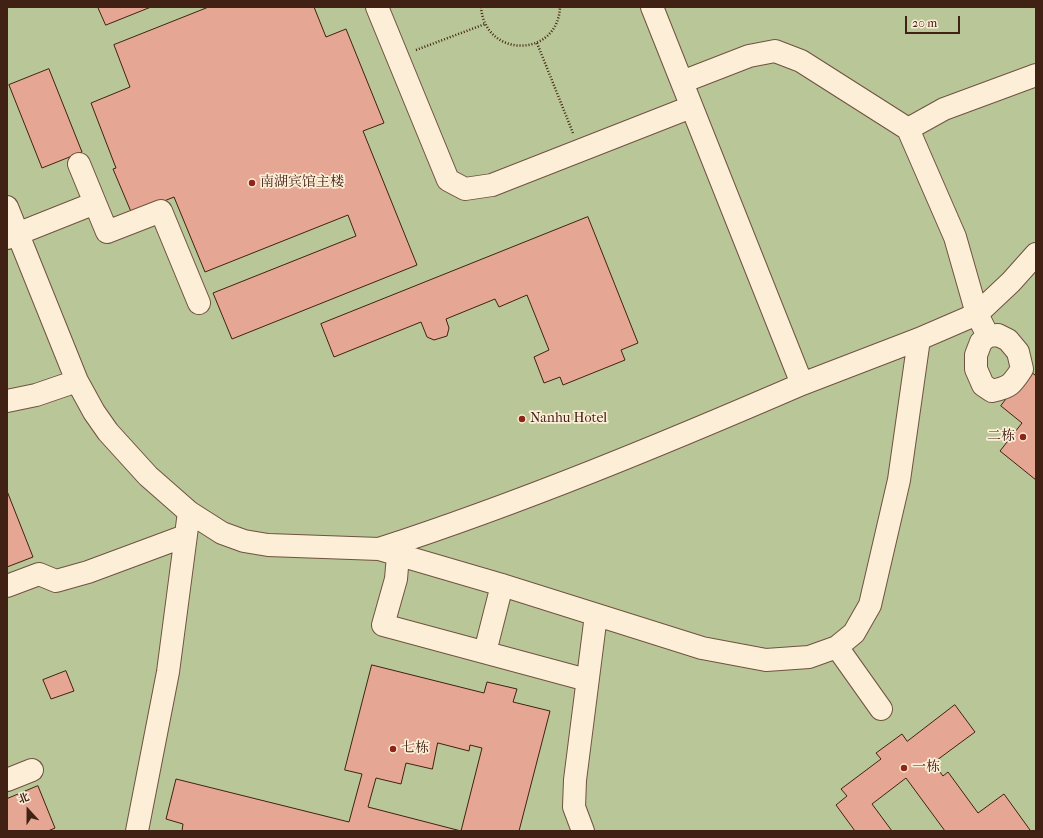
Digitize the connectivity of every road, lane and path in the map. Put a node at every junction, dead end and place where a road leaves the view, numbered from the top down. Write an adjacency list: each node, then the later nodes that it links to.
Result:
1 (377, 7): 7 (lane)
2 (481, 7): 5 (path)
3 (560, 7): 6 (path)
4 (652, 7): 9 (lane)
5 (485, 24): 6 (path); 7 (path)
6 (537, 43): 12 (path)
7 (398, 57): 12 (lane)
8 (1036, 75): 11 (lane)
9 (682, 82): 10 (lane); 11 (lane)
10 (691, 106): 12 (lane); 24 (lane)
11 (908, 129): 19 (lane)
12 (580, 150)
13 (79, 164): 14 (lane)
14 (95, 203): 16 (lane); 18 (lane)
15 (7, 207): 16 (lane)
16 (12, 236): 23 (lane)
17 (1036, 254): 19 (lane)
18 (199, 303)
19 (977, 314): 20 (lane); 21 (lane)
20 (988, 336): 22 (lane); 22 (lane)
21 (919, 339): 24 (lane); 32 (lane)
22 (1029, 367)
23 (77, 381): 25 (lane); 26 (lane)
24 (802, 384): 28 (lane)
25 (7, 401)
26 (189, 512): 27 (lane); 28 (lane)
27 (185, 536): 30 (lane); 38 (lane)
28 (388, 552): 29 (lane); 33 (lane)
29 (502, 585): 31 (lane); 33 (lane)
30 (7, 586)
31 (596, 615): 32 (lane); 34 (lane)
32 (837, 647): 35 (lane)
33 (485, 652): 34 (lane)
34 (587, 680): 39 (lane)
35 (881, 709)
36 (32, 770): 37 (lane)
37 (7, 780)
38 (137, 831)
39 (583, 831)

